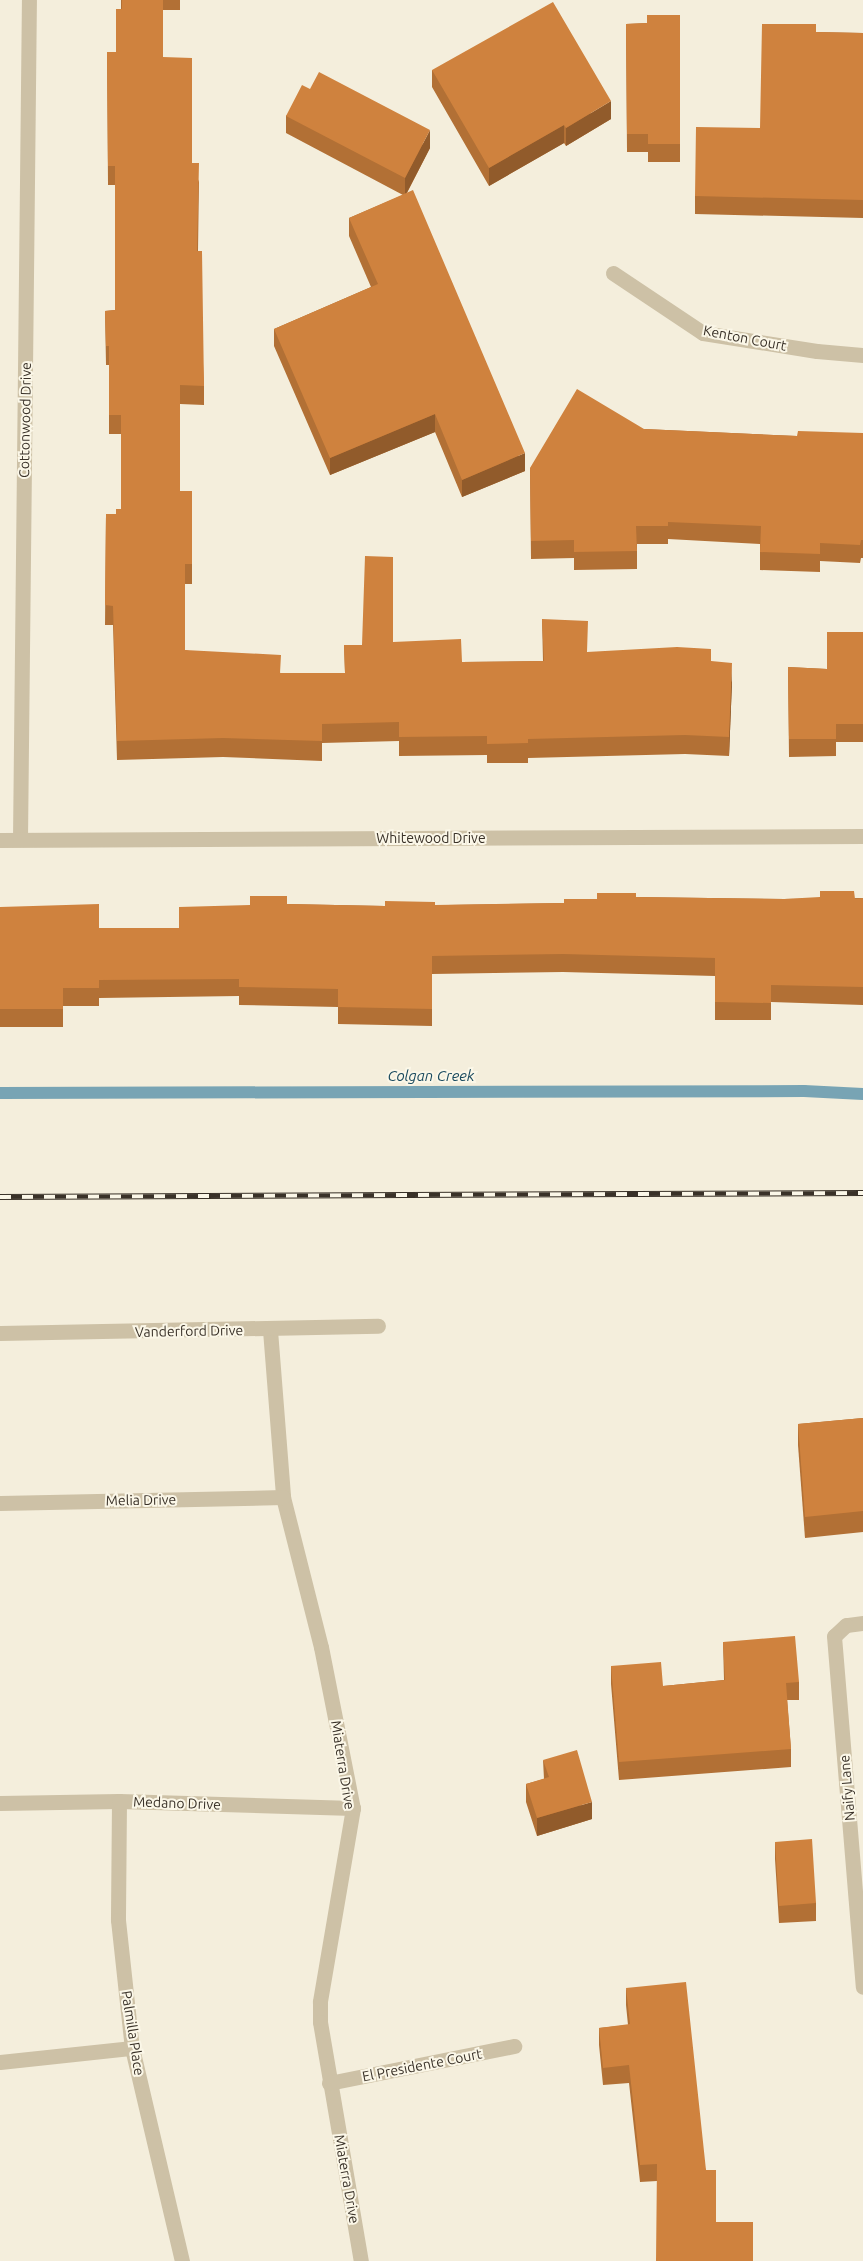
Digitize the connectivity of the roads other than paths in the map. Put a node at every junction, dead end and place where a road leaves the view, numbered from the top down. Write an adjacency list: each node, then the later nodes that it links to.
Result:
1 (29, 0): 5 (street, Cottonwood Drive)
2 (613, 274): 3 (street, Kenton Court)
3 (863, 355)
4 (863, 836): 5 (street, Whitewood Drive)
5 (20, 839): 6 (street, Whitewood Drive)
6 (0, 840)
7 (378, 1326): 8 (street, Vanderford Drive)
8 (270, 1330): 9 (street, Vanderford Drive); 10 (street, Miaterra Drive)
9 (0, 1333)
10 (283, 1497): 11 (street, Melia Drive); 15 (street, Miaterra Drive)
11 (0, 1503)
12 (863, 1623): 16 (street, Naify Lane)
13 (120, 1801): 14 (street, Medano Drive); 15 (street, Medano Drive); 18 (street, Palmilla Place)
14 (0, 1803)
15 (353, 1808): 20 (street, Miaterra Drive)
16 (863, 1987)
17 (514, 2046): 20 (street, El Presidente Court)
18 (132, 2048): 19 (street); 21 (street, Palmilla Place)
19 (0, 2062)
20 (330, 2083): 22 (street, Miaterra Drive)
21 (182, 2261)
22 (361, 2261)

